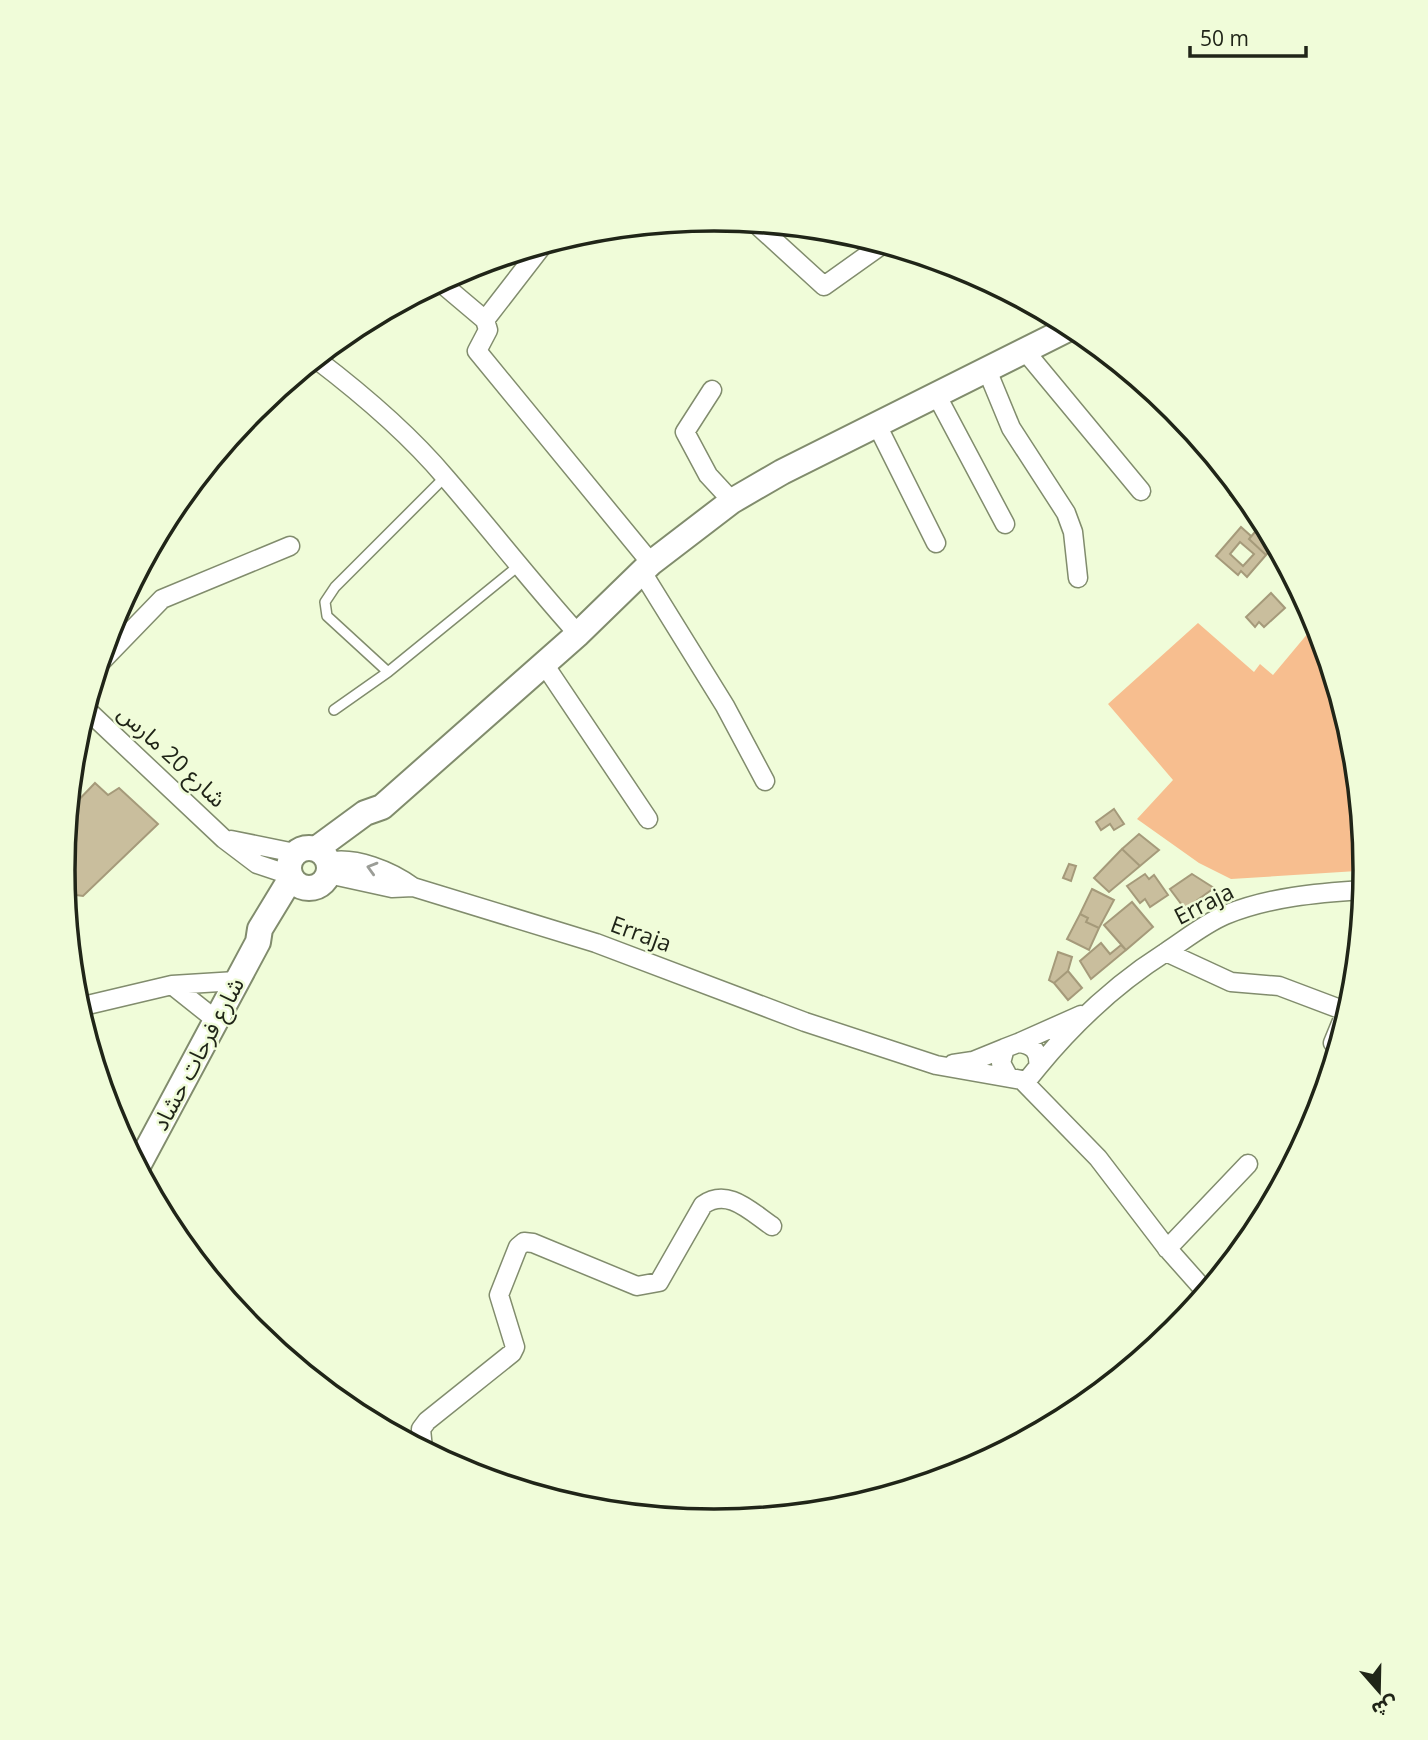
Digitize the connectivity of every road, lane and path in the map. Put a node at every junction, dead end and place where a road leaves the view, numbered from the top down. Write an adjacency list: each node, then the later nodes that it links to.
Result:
1 (767, 234): 2 (street)
2 (872, 252)
3 (533, 258): 5 (street)
4 (449, 289): 5 (street)
5 (485, 320): 20 (street)
6 (1060, 333): 7 (main road, شارع فرحات حشاد)
7 (1025, 351): 9 (main road, شارع فرحات حشاد); 14 (street)
8 (323, 365): 13 (street)
9 (987, 370): 11 (main road, شارع فرحات حشاد); 21 (street)
10 (712, 390): 15 (street)
11 (937, 396): 12 (main road, شارع فرحات حشاد); 16 (street)
12 (877, 425): 15 (main road, شارع فرحات حشاد); 17 (street)
13 (445, 476): 19 (street); 25 (lane)
14 (1140, 491)
15 (732, 501): 20 (main road, شارع فرحات حشاد)
16 (1006, 524)
17 (936, 542)
18 (290, 545): 23 (street)
19 (517, 567): 22 (street); 25 (lane)
20 (647, 567): 22 (main road, شارع فرحات حشاد); 28 (street)
21 (1078, 578)
22 (578, 634): 24 (main road, شارع فرحات حشاد)
23 (116, 647)
24 (544, 664): 29 (street); 30 (main road, شارع فرحات حشاد)
25 (388, 672): 26 (lane)
26 (334, 710)
27 (94, 717): 30 (street, شارع 20 مارس)
28 (765, 781)
29 (648, 819)
30 (310, 867): 31 (street, شارع 20 مارس); 34 (main road, شارع فرحات حشاد)
31 (413, 887): 41 (street, Erraja)
32 (1352, 891): 33 (street, Erraja)
33 (1166, 952): 37 (street); 38 (street, Erraja)
34 (236, 981): 35 (street); 39 (main road, شارع فرحات حشاد)
35 (172, 985): 36 (street); 39 (street)
36 (90, 1004)
37 (1337, 1008)
38 (1087, 1012): 40 (street); 42 (street)
39 (216, 1020): 43 (main road, شارع فرحات حشاد)
40 (1012, 1045): 41 (street); 42 (street); 42 (street)
41 (936, 1065): 42 (street)
42 (1026, 1074): 46 (street)
43 (143, 1157)
44 (1248, 1164): 46 (street)
45 (772, 1226): 48 (street)
46 (1167, 1249): 47 (street)
47 (1199, 1285)
48 (422, 1438)

